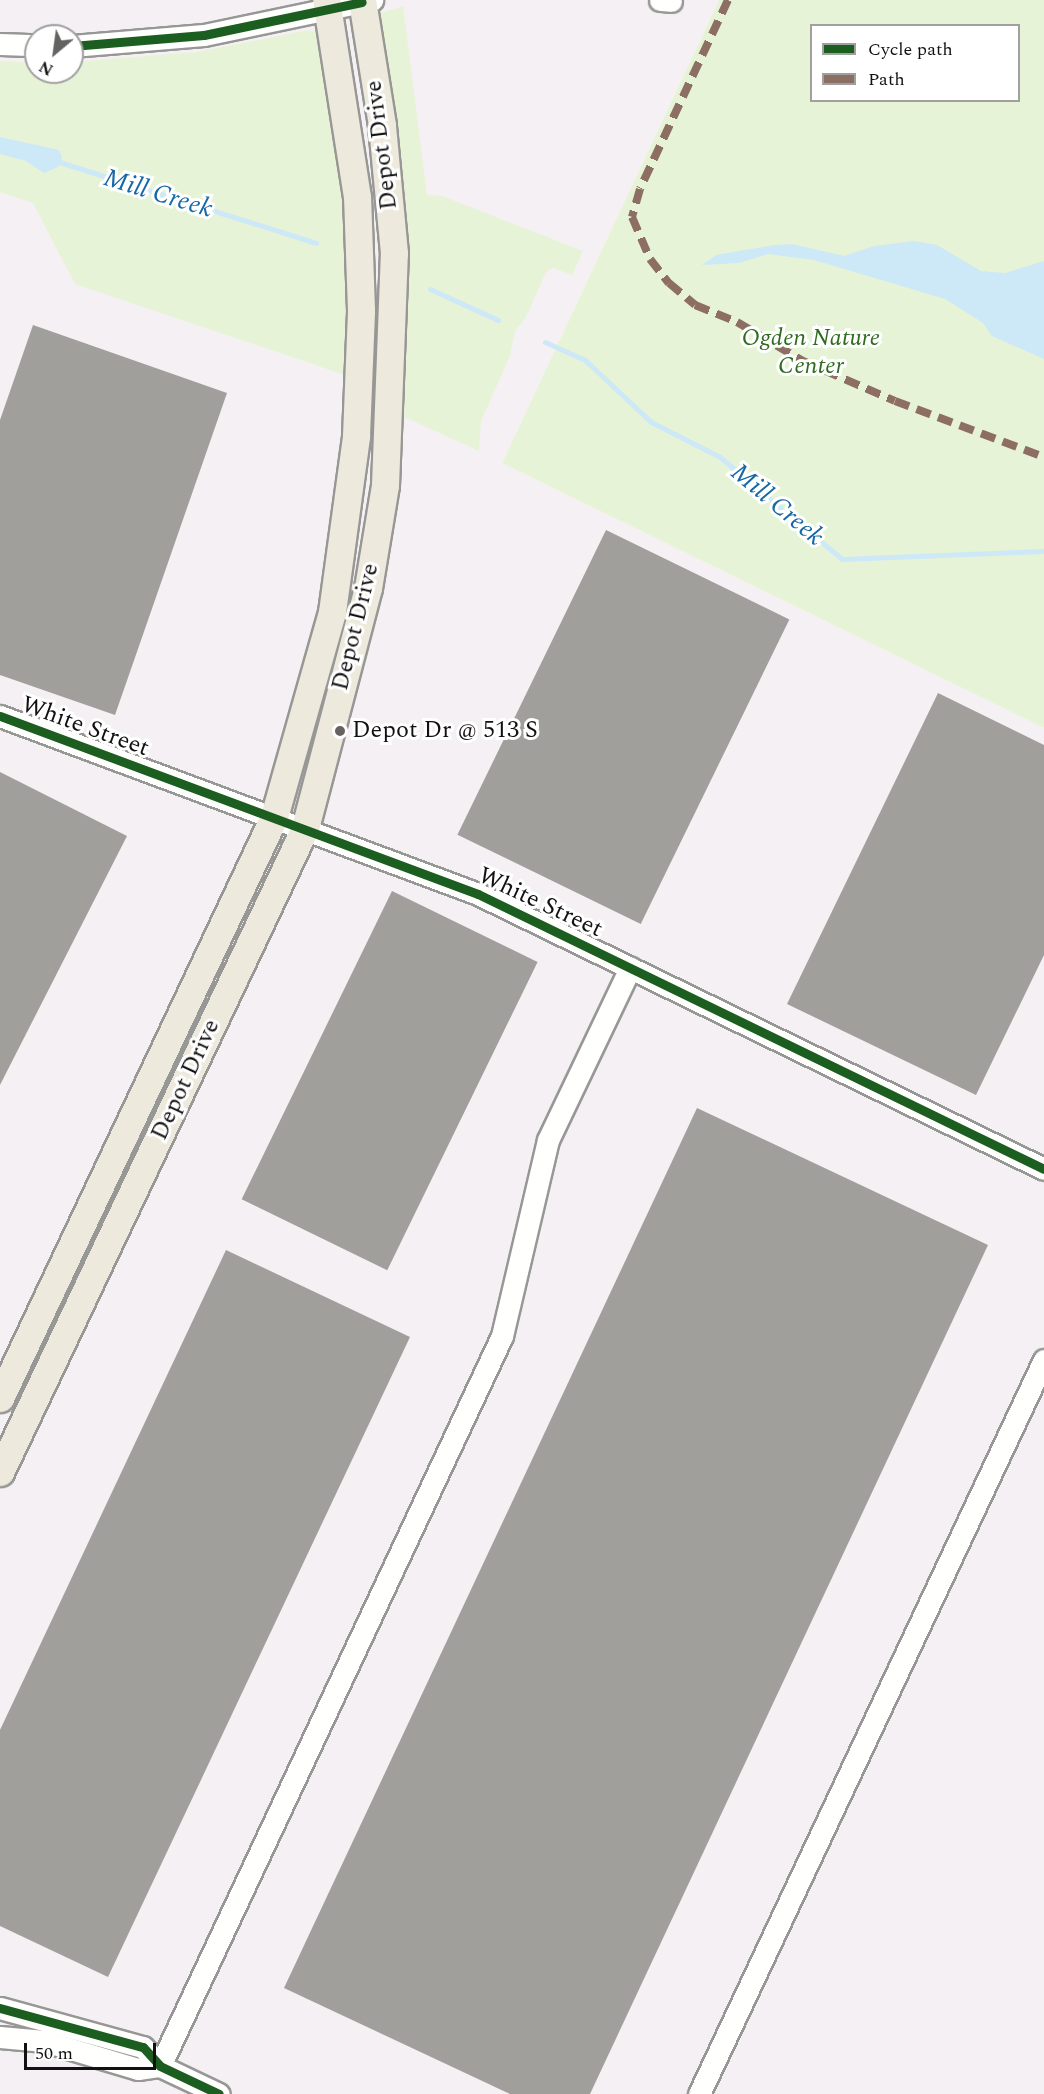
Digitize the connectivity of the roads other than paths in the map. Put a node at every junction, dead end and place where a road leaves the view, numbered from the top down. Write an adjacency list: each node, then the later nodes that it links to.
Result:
1 (660, 0): 3 (street)
2 (365, 1): 4 (street); 10 (main road, Depot Drive)
3 (671, 1)
4 (327, 5): 7 (street); 9 (main road, Depot Drive)
5 (0, 44): 6 (street)
6 (24, 45)
7 (84, 45)
8 (0, 716): 9 (street, White Street)
9 (274, 817): 10 (street, White Street); 14 (main road, Depot Drive)
10 (305, 828): 11 (street, White Street); 15 (main road, Depot Drive)
11 (630, 968): 12 (street, White Street); 18 (street)
12 (1044, 1170)
13 (1044, 1360): 20 (street)
14 (0, 1398)
15 (0, 1472)
16 (0, 2008): 18 (street)
17 (0, 2037): 18 (street)
18 (160, 2066): 19 (street)
19 (219, 2094)
20 (699, 2094)

